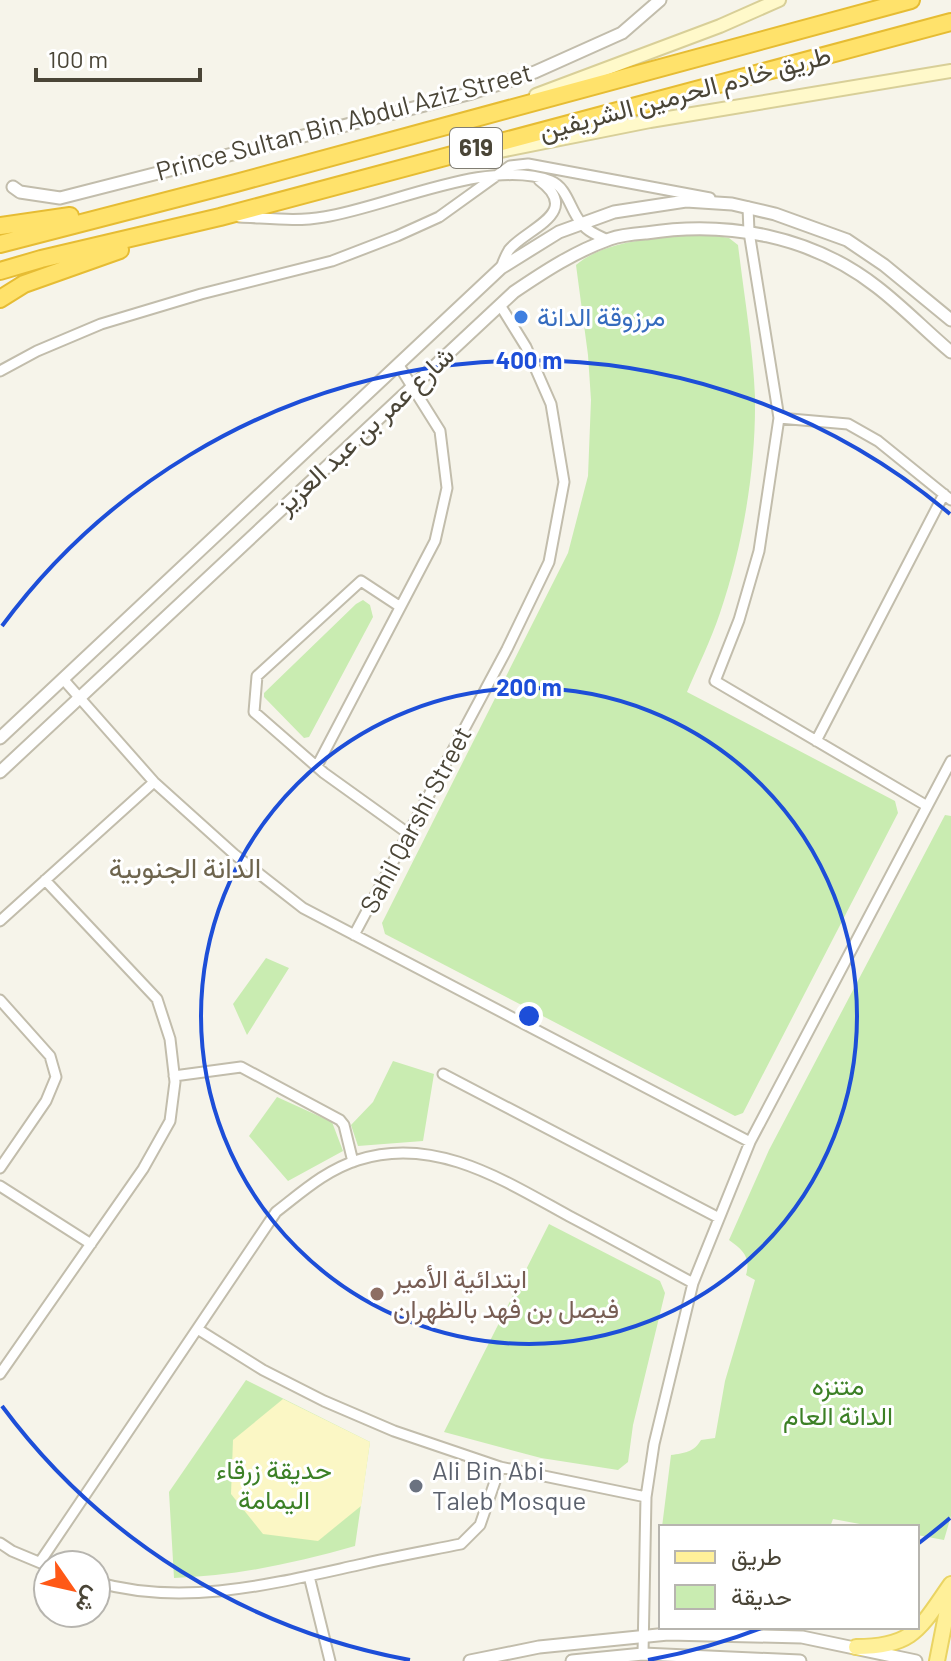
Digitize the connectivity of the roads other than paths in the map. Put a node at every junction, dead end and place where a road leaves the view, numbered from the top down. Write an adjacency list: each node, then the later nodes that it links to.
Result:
1 (660, 0): 9 (street, Prince Sultan Bin Abdul Aziz Street)
2 (779, 0): 6 (main road)
3 (911, 0): 6 (highway, طريق خادم الحرمين الشريفين / 619)
4 (951, 22): 10 (highway, طريق خادم الحرمين الشريفين / 619)
5 (951, 71): 10 (main road)
6 (475, 118): 11 (highway, طريق خادم الحرمين الشريفين / 619)
7 (498, 175): 8 (street); 12 (street); 14 (street); 27 (street)
8 (537, 178): 15 (street); 20 (street)
9 (13, 187)
10 (301, 194): 14 (highway, طريق خادم الحرمين الشريفين / 619)
11 (158, 202): 16 (highway); 19 (highway, طريق خادم الحرمين الشريفين / 619)
12 (732, 204): 13 (street); 15 (street)
13 (748, 207): 17 (street); 24 (street)
14 (220, 217): 21 (highway, طريق خادم الحرمين الشريفين / 619); 22 (highway)
15 (581, 224): 18 (street); 20 (street)
16 (0, 226)
17 (749, 232): 18 (street, شارع عمر بن عبد العزيز); 25 (street, شارع عمر بن عبد العزيز); 29 (street)
18 (608, 240): 23 (street, شارع عمر بن عبد العزيز)
19 (0, 244)
20 (501, 268): 26 (street)
21 (0, 271)
22 (0, 299)
23 (500, 305): 28 (street, شارع عمر بن عبد العزيز); 41 (street, Sahil Qarshi Street)
24 (951, 320)
25 (951, 352)
26 (398, 364): 28 (street); 32 (street)
27 (0, 371)
28 (411, 386): 31 (street); 33 (street, شارع عمر بن عبد العزيز)
29 (779, 418): 30 (street); 35 (street)
30 (947, 497): 35 (street)
31 (399, 606): 37 (street); 37 (street)
32 (63, 679): 33 (street); 34 (street)
33 (79, 698): 38 (street, شارع عمر بن عبد العزيز); 39 (street)
34 (0, 738)
35 (816, 741): 40 (street)
36 (951, 761): 40 (street)
37 (317, 766): 41 (street)
38 (0, 772)
39 (154, 782): 42 (street); 44 (street)
40 (927, 806): 48 (street)
41 (409, 834): 44 (street, Sahil Qarshi Street)
42 (45, 880): 43 (street); 47 (street)
43 (0, 921)
44 (354, 935): 48 (street)
45 (0, 1000): 49 (street)
46 (443, 1074): 52 (street)
47 (174, 1076): 50 (street); 53 (street)
48 (750, 1142): 52 (street)
49 (2, 1161)
50 (353, 1162): 54 (street); 55 (street)
51 (0, 1186): 53 (street)
52 (719, 1218): 54 (street)
53 (91, 1244): 56 (street)
54 (693, 1283): 58 (street)
55 (199, 1330): 57 (street); 60 (street)
56 (0, 1374)
57 (500, 1467): 58 (street); 62 (street)
58 (646, 1497): 67 (street)
59 (0, 1543): 61 (street)
60 (54, 1549)
61 (32, 1559)
62 (309, 1576): 63 (street); 70 (street)
63 (112, 1586)
64 (951, 1587): 65 (main road); 75 (main road)
65 (919, 1628)
66 (918, 1629): 68 (main road)
67 (644, 1635): 68 (street); 69 (street); 71 (street)
68 (856, 1647): 74 (street)
69 (643, 1654): 72 (street); 73 (street)
70 (330, 1661)
71 (470, 1661)
72 (572, 1661)
73 (800, 1661)
74 (916, 1661)
75 (937, 1661)

